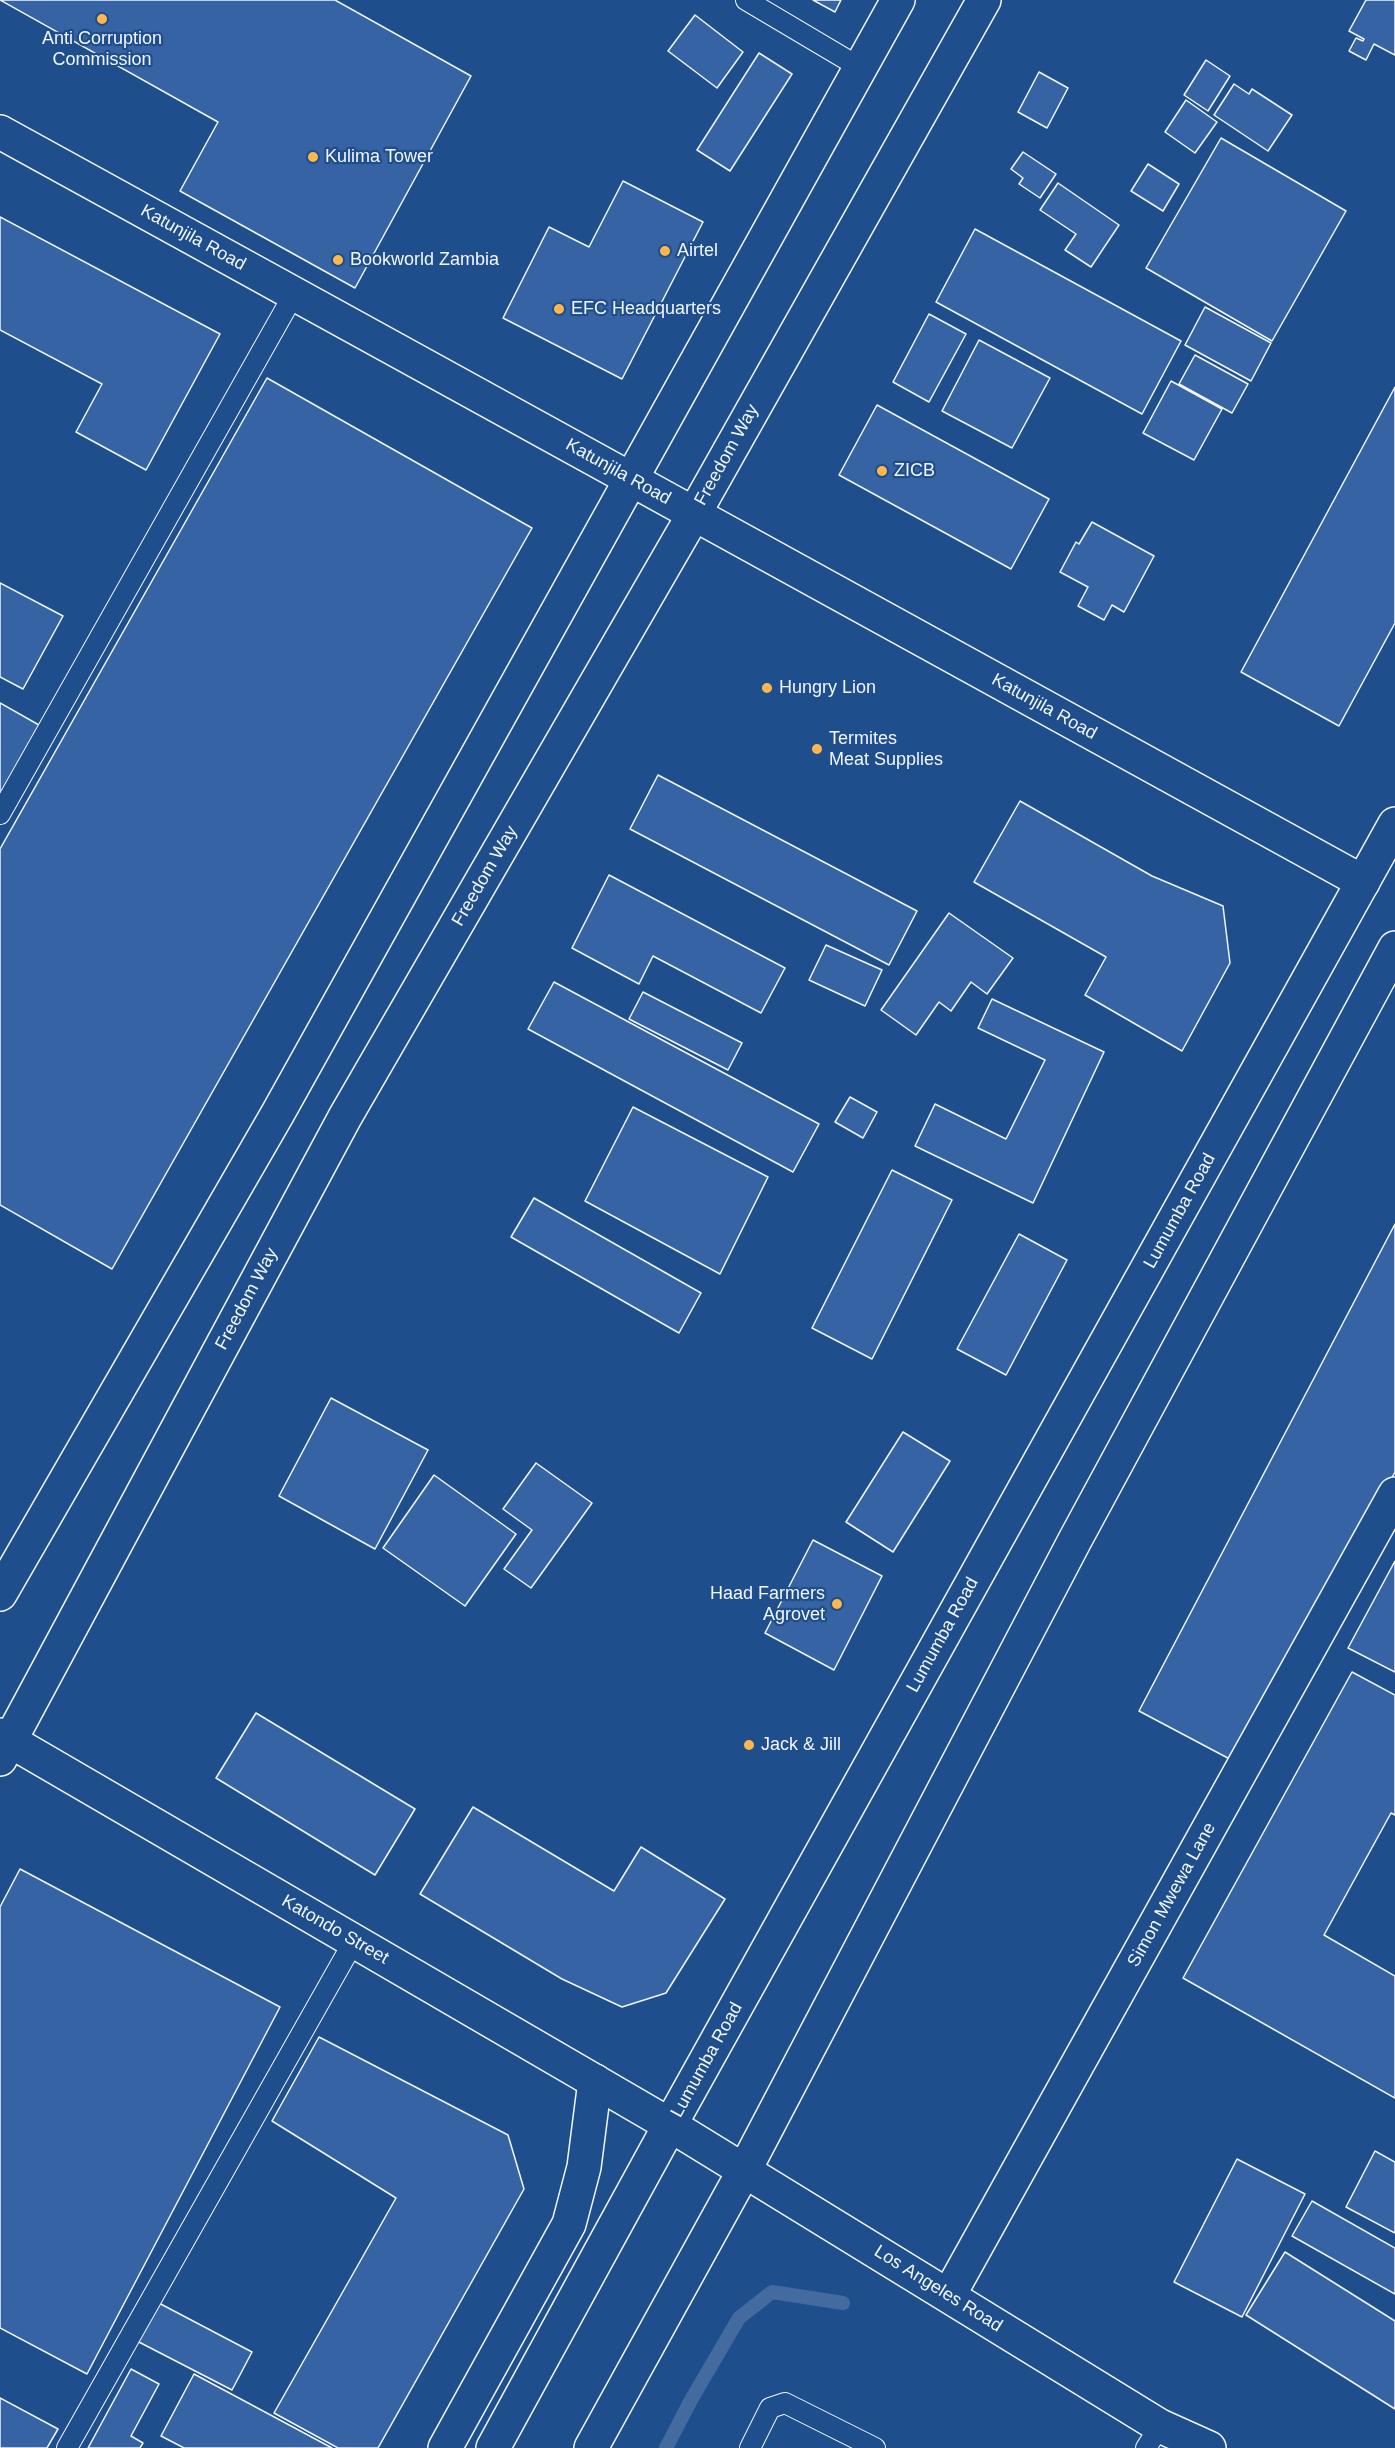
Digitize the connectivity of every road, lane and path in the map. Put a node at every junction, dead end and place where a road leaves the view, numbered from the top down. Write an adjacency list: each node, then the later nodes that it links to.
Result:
1 (746, 0): 4 (lane)
2 (898, 0): 4 (main road)
3 (984, 0): 8 (main road, Freedom Way)
4 (859, 67): 7 (main road)
5 (0, 132): 6 (main road, Katunjila Road)
6 (294, 294): 7 (main road, Katunjila Road); 9 (lane)
7 (630, 478): 8 (main road, Katunjila Road); 14 (main road)
8 (694, 514): 11 (main road, Katunjila Road); 15 (main road, Freedom Way)
9 (0, 814)
10 (1395, 824): 11 (main road, Lumumba Road)
11 (1363, 882): 18 (main road, Lumumba Road)
12 (1395, 948): 19 (main road)
13 (1395, 1494): 20 (main road, Simon Mwewa Lane)
14 (0, 1594)
15 (3, 1745): 16 (main road, Katondo Street)
16 (354, 1941): 17 (main road, Katondo Street); 22 (lane)
17 (595, 2081): 18 (main road, Katondo Street); 23 (main road)
18 (670, 2125): 19 (main road, Los Angeles Road); 24 (main road, Lumumba Road)
19 (744, 2171): 20 (main road, Los Angeles Road); 25 (main road)
20 (949, 2295): 21 (main road, Los Angeles Road)
21 (1153, 2437): 28 (main road, Los Angeles Road)
22 (67, 2448)
23 (445, 2448)
24 (493, 2448)
25 (591, 2448)
26 (750, 2448): 27 (lane)
27 (875, 2448)
28 (1209, 2448)

